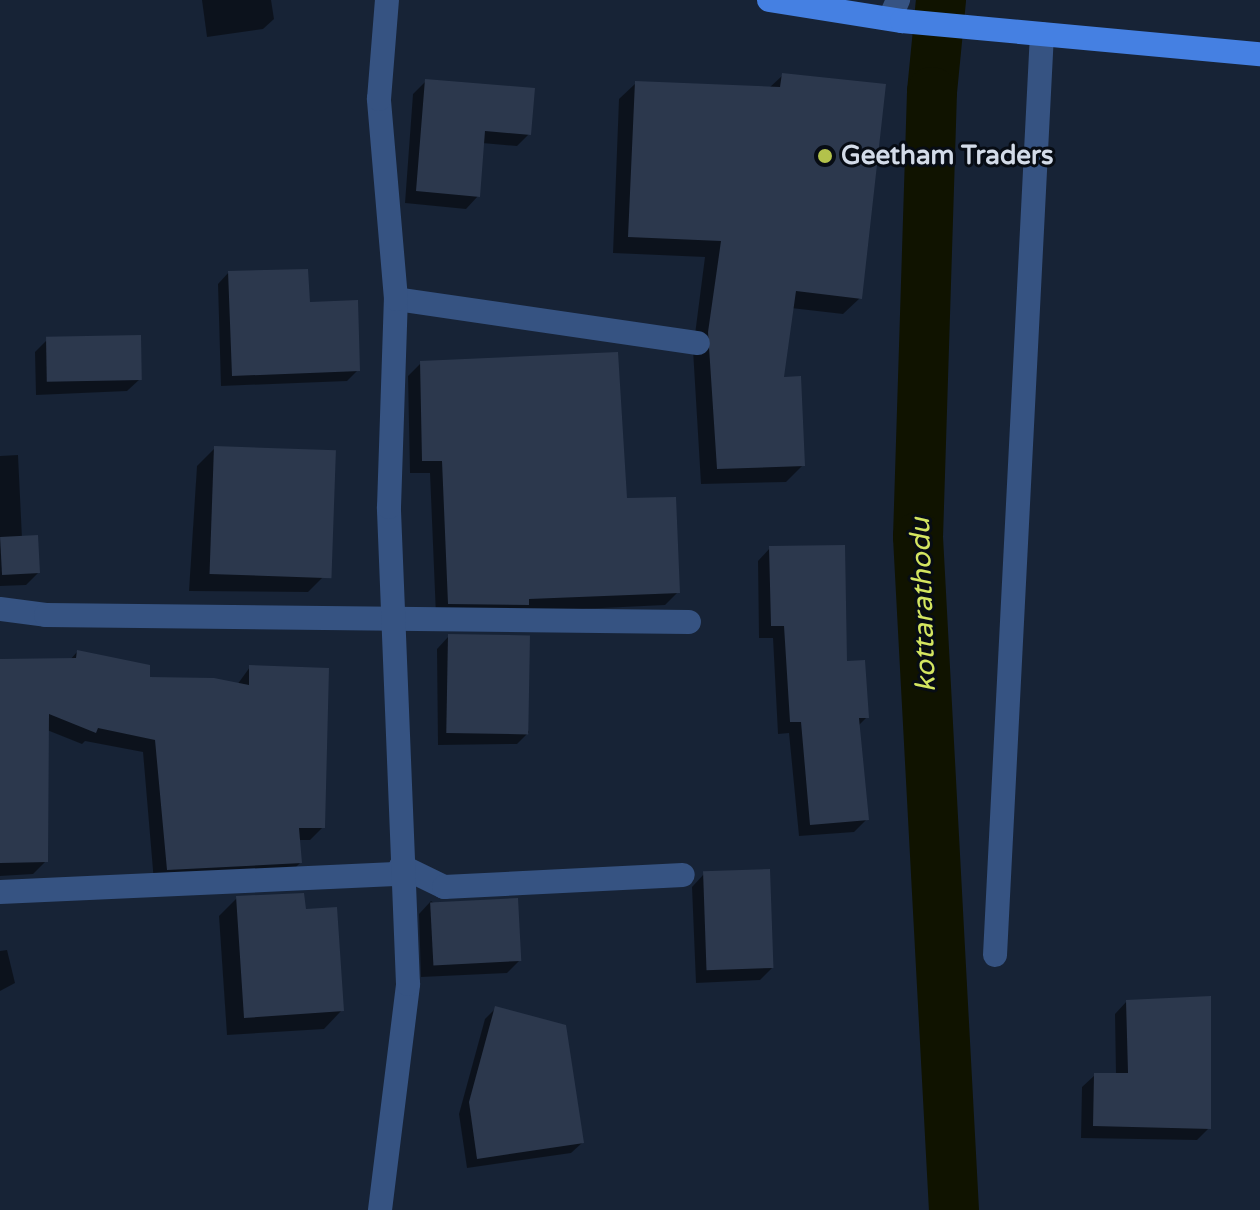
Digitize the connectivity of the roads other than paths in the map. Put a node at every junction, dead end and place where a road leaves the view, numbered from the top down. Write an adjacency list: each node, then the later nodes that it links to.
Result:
1 (387, 0): 6 (street)
2 (769, 0): 3 (main road)
3 (897, 13): 4 (main road)
4 (1042, 34): 5 (main road); 14 (street)
5 (1260, 54)
6 (396, 299): 7 (street); 9 (street)
7 (698, 343)
8 (0, 609): 9 (street)
9 (397, 617): 10 (street); 11 (street)
10 (689, 622)
11 (401, 870): 12 (street); 13 (street); 15 (street)
12 (683, 875)
13 (0, 892)
14 (995, 955)
15 (380, 1210)

